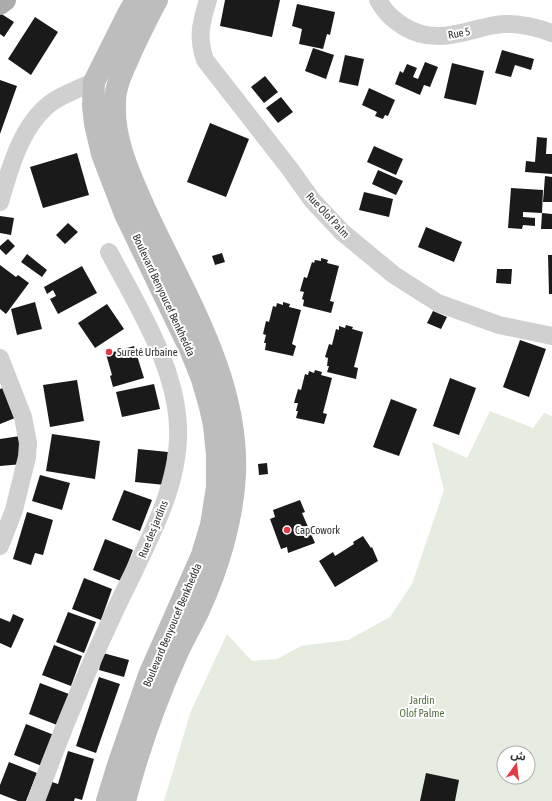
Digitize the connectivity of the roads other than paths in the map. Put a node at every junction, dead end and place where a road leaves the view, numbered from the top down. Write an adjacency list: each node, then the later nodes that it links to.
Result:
1 (5, 0): 6 (main road)
2 (136, 0): 8 (main road, Boulevard Benyoucef Benkhedda)
3 (157, 0): 16 (main road, Boulevard Benyoucef Benkhedda)
4 (208, 0): 11 (street, Rue Olof Palm)
5 (378, 0): 7 (street, Rue 5)
6 (0, 4)
7 (552, 33)
8 (94, 82): 9 (street); 15 (main road, Boulevard Benyoucef Benkhedda)
9 (0, 202)
10 (109, 252): 14 (street, Rue des jardins)
11 (552, 336)
12 (0, 358): 13 (street)
13 (0, 546)
14 (36, 801)
15 (107, 801)
16 (125, 801)

